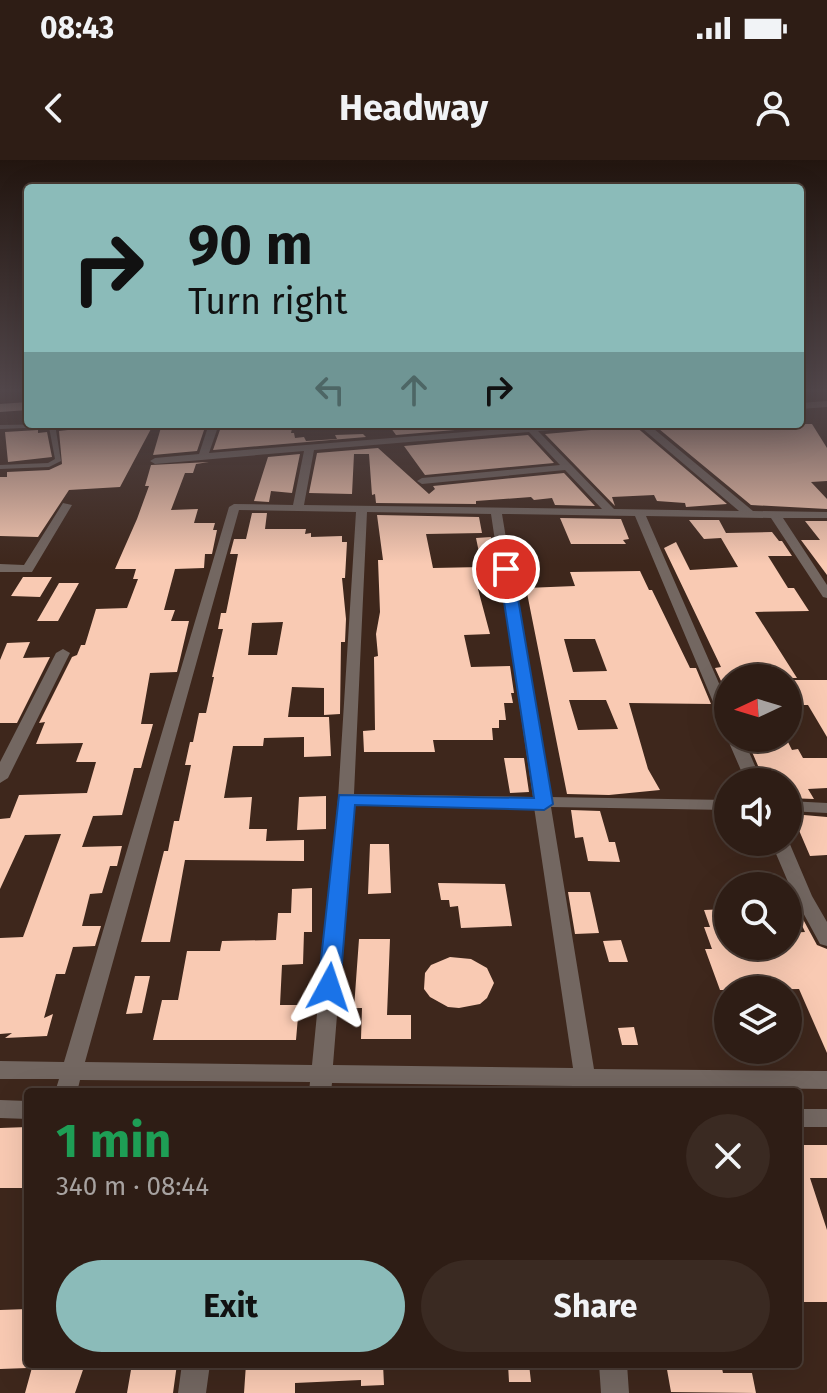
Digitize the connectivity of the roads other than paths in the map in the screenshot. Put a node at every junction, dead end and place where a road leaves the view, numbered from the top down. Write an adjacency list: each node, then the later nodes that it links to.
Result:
1 (57, 450): 9 (lane)
2 (205, 450): 7 (street)
3 (292, 450): 7 (street)
4 (310, 450): 13 (street)
5 (550, 450): 10 (street)
6 (673, 450): 18 (street)
7 (203, 457): 8 (street)
8 (155, 461)
9 (0, 467)
10 (567, 467): 11 (street); 16 (street)
11 (422, 481)
12 (67, 505): 21 (street)
13 (298, 507): 14 (street); 35 (street)
14 (362, 508): 15 (street); 26 (street)
15 (496, 510): 16 (street); 27 (street)
16 (613, 514): 17 (street)
17 (640, 514): 18 (street); 24 (street)
18 (751, 515): 20 (street)
19 (827, 515): 20 (street)
20 (776, 516): 22 (street)
21 (0, 568)
22 (827, 594)
23 (63, 653): 25 (street)
24 (714, 688)
25 (0, 778)
26 (346, 799): 27 (street); 37 (street)
27 (544, 804): 28 (street); 38 (street)
28 (714, 805)
29 (802, 807): 30 (street)
30 (827, 808)
31 (786, 856): 32 (street)
32 (827, 939)
33 (0, 1070): 35 (street)
34 (827, 1080): 38 (street)
35 (69, 1082): 36 (street)
36 (241, 1082): 37 (street)
37 (320, 1083): 38 (street)
38 (586, 1084)
39 (0, 1109): 40 (street)
40 (24, 1110)
41 (802, 1118): 42 (street)
42 (827, 1118)
43 (195, 1368): 45 (street)
44 (613, 1368): 46 (street)
45 (192, 1393)
46 (615, 1393)

